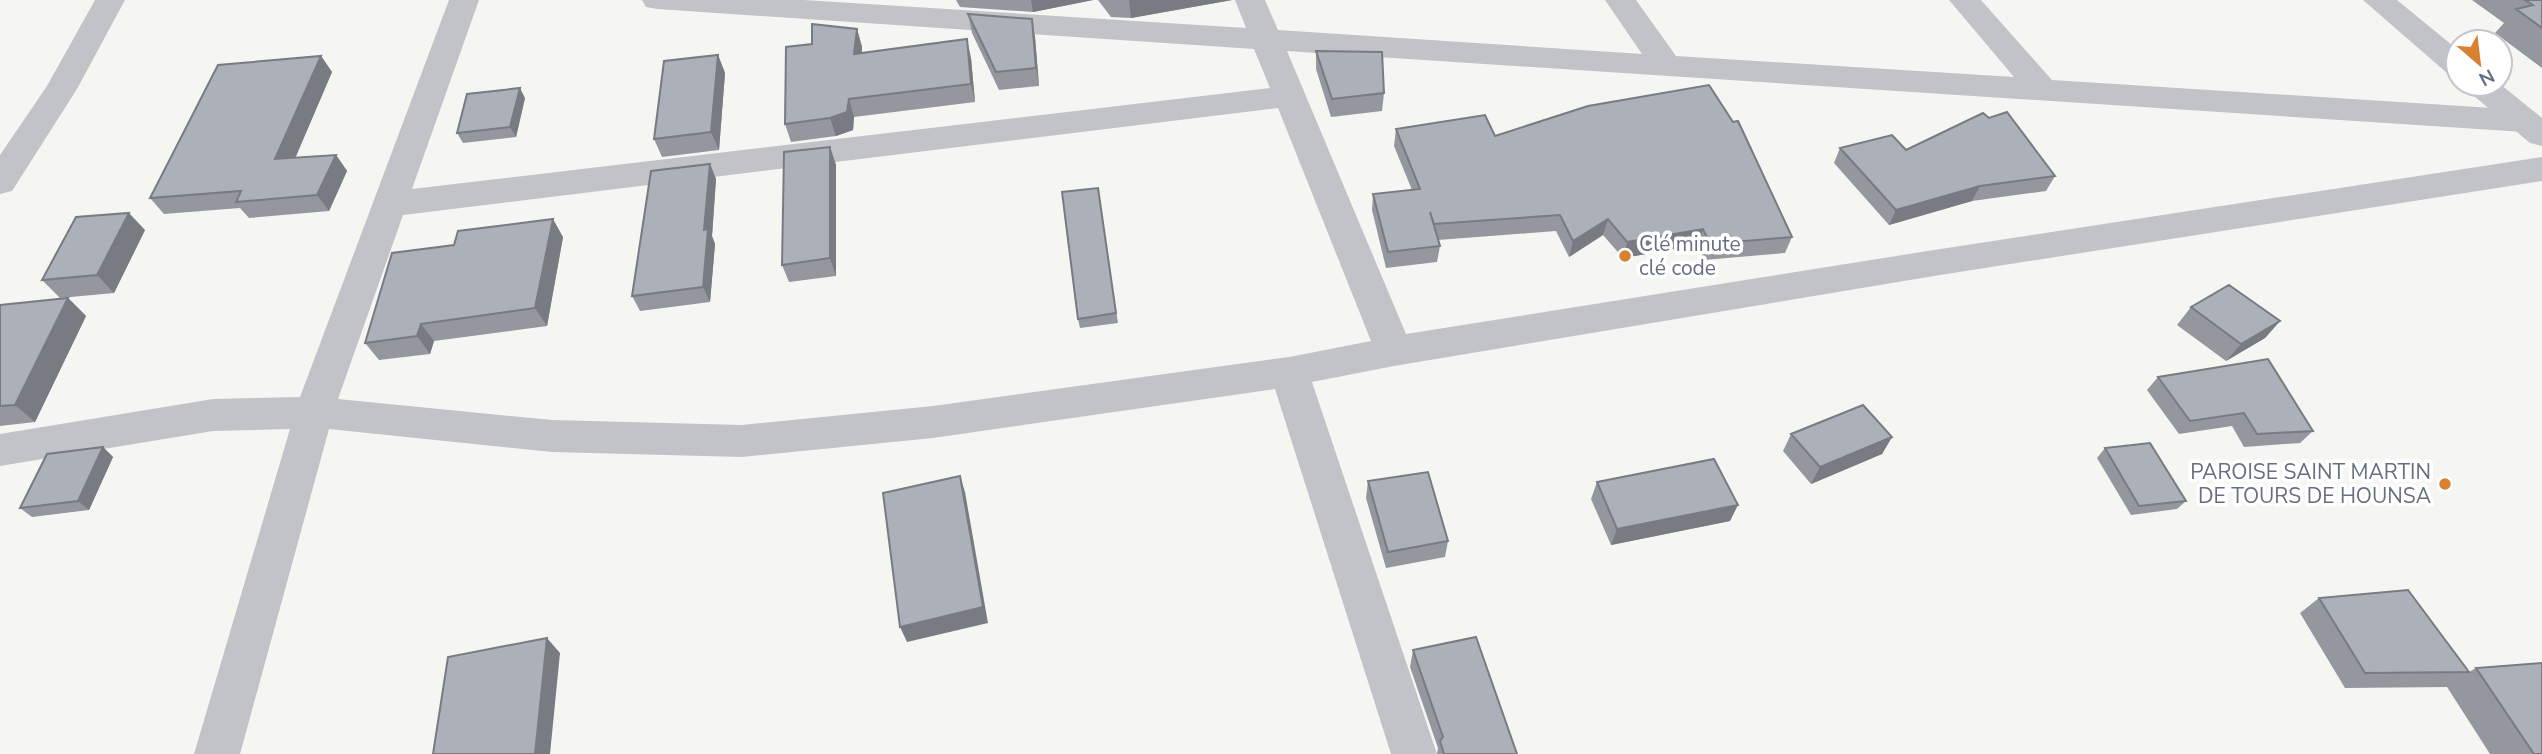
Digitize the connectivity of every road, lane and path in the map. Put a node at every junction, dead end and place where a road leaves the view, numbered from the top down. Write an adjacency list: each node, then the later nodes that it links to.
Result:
1 (110, 0): 17 (street)
2 (464, 0): 18 (street)
3 (657, 0): 8 (street)
4 (1250, 0): 9 (street)
5 (1620, 0): 11 (street)
6 (1964, 0): 12 (street)
7 (2378, 0): 10 (street)
8 (823, 5): 9 (street)
9 (1265, 37): 11 (street); 13 (street)
10 (2444, 54)
11 (1665, 65): 12 (street)
12 (2042, 89): 15 (street)
13 (1289, 96): 18 (street); 19 (street)
14 (2496, 98): 15 (street)
15 (2533, 128)
16 (2542, 169): 19 (street)
17 (0, 183)
18 (390, 204): 21 (street)
19 (1394, 351): 20 (street)
20 (1289, 372): 21 (street); 24 (street)
21 (314, 412): 22 (street); 23 (street)
22 (0, 450)
23 (217, 754)
24 (1414, 754)

